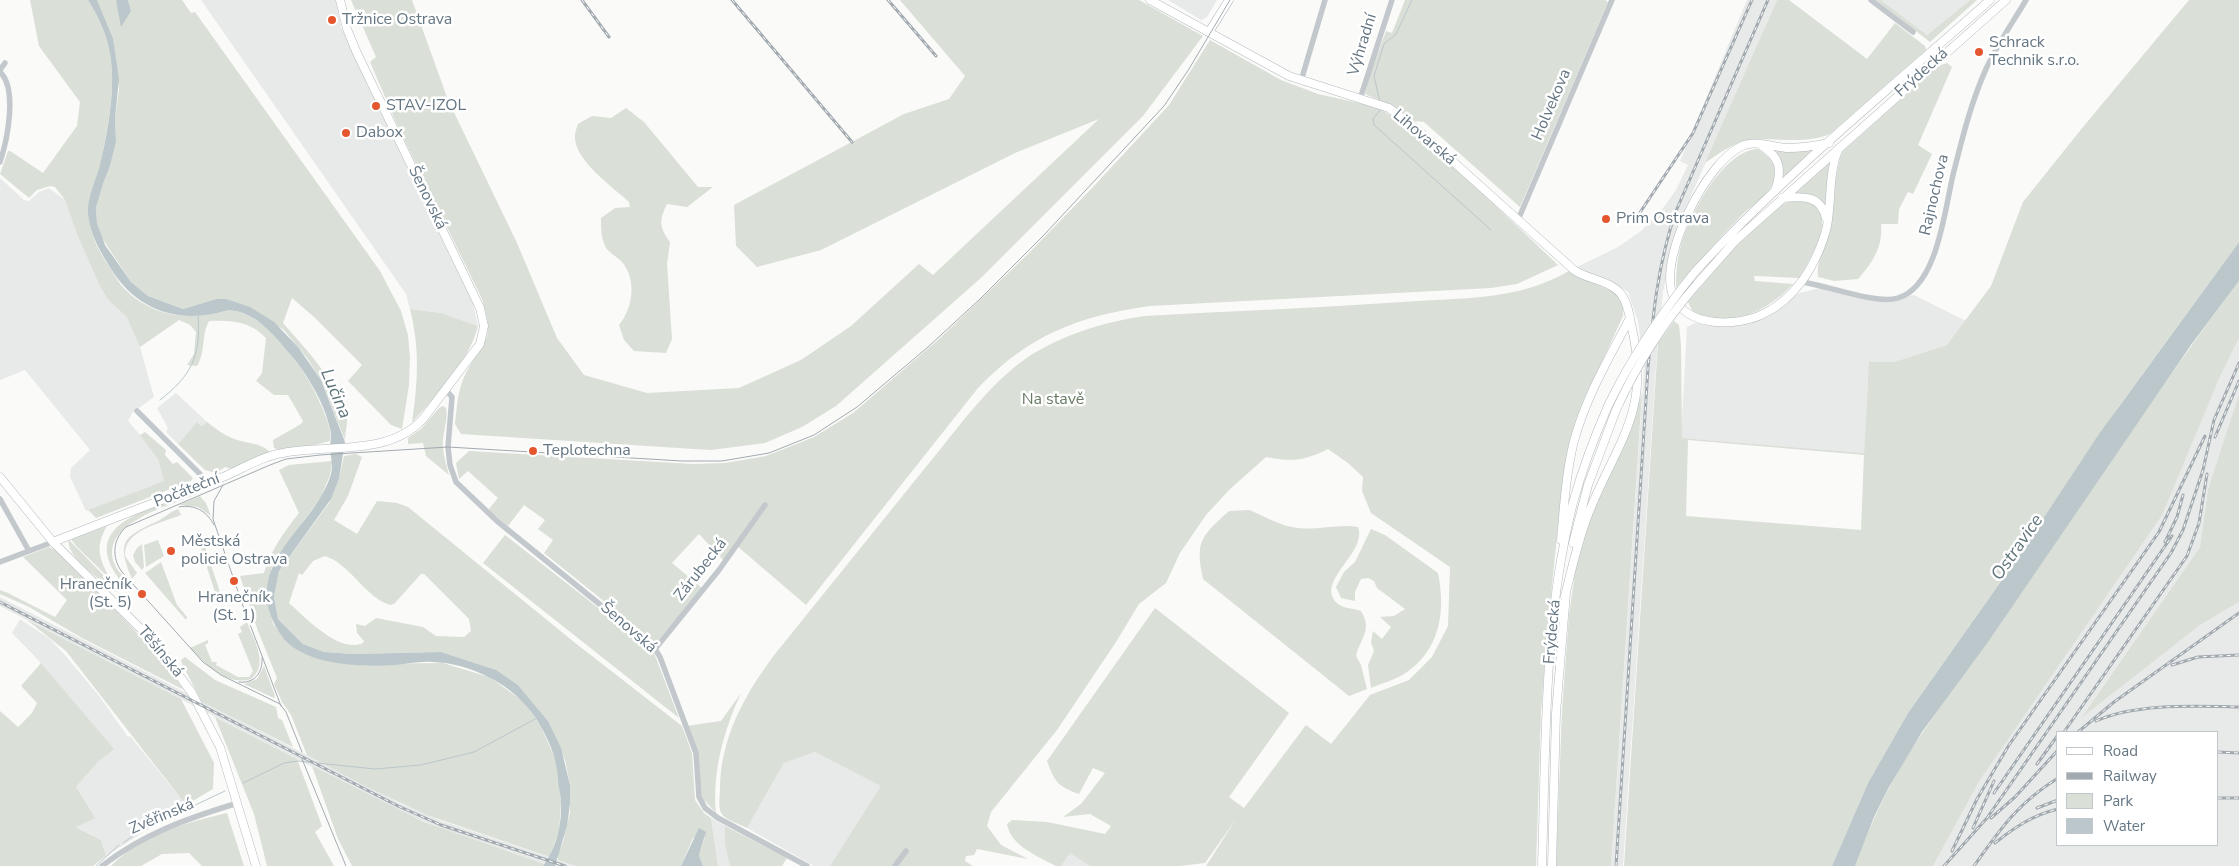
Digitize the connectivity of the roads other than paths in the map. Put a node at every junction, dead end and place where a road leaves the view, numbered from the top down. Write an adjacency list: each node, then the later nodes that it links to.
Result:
1 (340, 0): 27 (main road, Šenovská)
2 (1150, 0): 11 (main road, Lihovarská)
3 (1229, 0): 11 (main road)
4 (1325, 0): 15 (street)
5 (1392, 0): 16 (street, Výhradní)
6 (1612, 0): 23 (street, Holvekova)
7 (1871, 0): 12 (street)
8 (1990, 0): 17 (main road, Frýdecká)
9 (2006, 0): 19 (main road, Frýdecká)
10 (2026, 0): 25 (street, Rajnochova)
11 (1209, 32): 15 (main road, Lihovarská)
12 (1914, 32)
13 (6, 63): 14 (street)
14 (0, 71): 20 (street)
15 (1301, 81): 16 (main road, Lihovarská)
16 (1360, 99): 23 (main road, Lihovarská)
17 (1829, 143): 18 (main road); 21 (main road, Frýdecká)
18 (1760, 145): 21 (main road); 25 (main road)
19 (1839, 148): 22 (main road, Frýdecká); 24 (main road)
20 (0, 162)
21 (1774, 193): 38 (main road, Frýdecká, bridge)
22 (1782, 198): 24 (main road); 37 (main road, Frýdecká, bridge)
23 (1518, 220): 26 (main road, Lihovarská)
24 (1827, 225): 25 (main road)
25 (1802, 282)
26 (1630, 318): 37 (main road, Lihovarská); 38 (main road)
27 (446, 390): 29 (main road, Šenovská); 39 (street, Šenovská)
28 (137, 411): 31 (street)
29 (353, 446): 31 (main road, Počáteční)
30 (0, 477): 34 (main road, Těšínská)
31 (208, 482): 34 (main road, Počáteční)
32 (0, 499): 35 (street)
33 (765, 505): 39 (street, Zárubecká)
34 (53, 542): 35 (street); 40 (main road, Těšínská)
35 (30, 550): 36 (street)
36 (0, 562)
37 (1565, 596): 47 (main road, Frýdecká)
38 (1556, 598): 46 (main road, Frýdecká)
39 (655, 649): 44 (street, Šenovská)
40 (238, 803): 42 (street, Zvěřinská); 43 (main road, Těšínská)
41 (906, 851): 45 (street)
42 (102, 866)
43 (256, 866)
44 (808, 866)
45 (895, 866)
46 (1542, 866)
47 (1552, 866)

